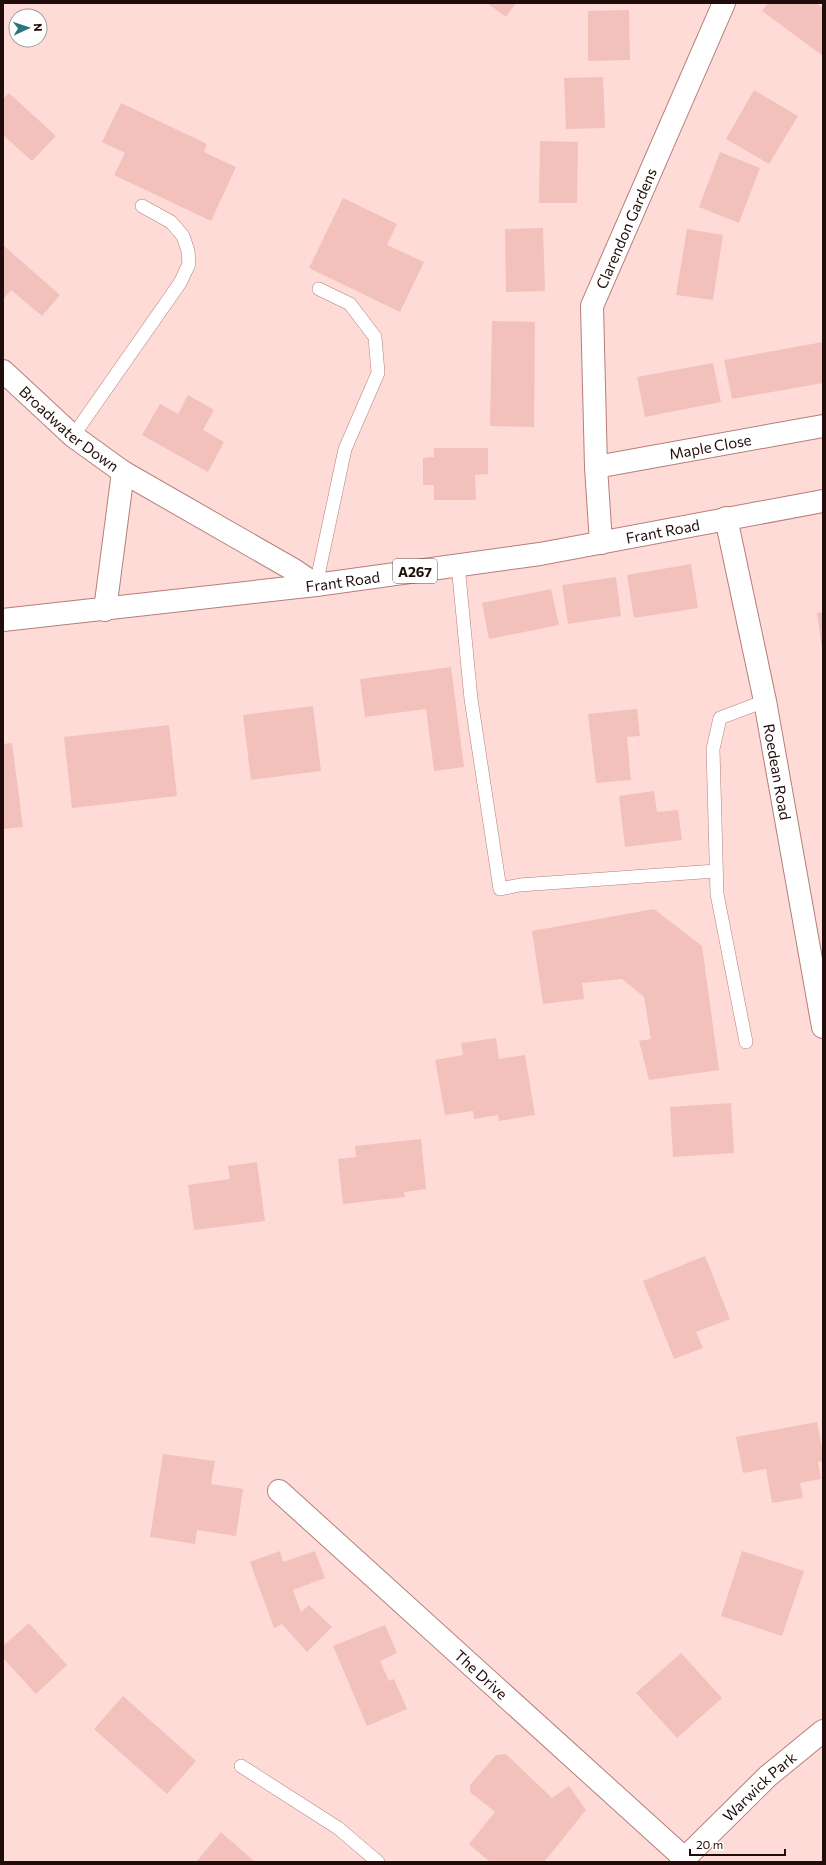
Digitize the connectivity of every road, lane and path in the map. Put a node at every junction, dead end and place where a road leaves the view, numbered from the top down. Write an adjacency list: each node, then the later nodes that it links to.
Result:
1 (724, 3): 7 (street, Clarendon Gardens)
2 (142, 206): 6 (lane)
3 (319, 289): 13 (lane)
4 (3, 371): 6 (street, Broadwater Down)
5 (823, 426): 7 (street, Maple Close)
6 (73, 436): 8 (street, Broadwater Down)
7 (596, 467): 11 (street, Clarendon Gardens)
8 (123, 472): 13 (street); 14 (street, Broadwater Down)
9 (823, 502): 10 (street, Frant Road / A267)
10 (726, 518): 11 (street, Frant Road / A267); 16 (street, Roedean Road)
11 (601, 543): 12 (street, Frant Road / A267)
12 (458, 565): 13 (street, Frant Road / A267); 17 (lane)
13 (316, 585): 14 (street, Frant Road / A267)
14 (105, 610): 15 (street, Frant Road / A267)
15 (3, 620)
16 (765, 701): 17 (lane); 18 (street, Roedean Road)
17 (716, 871): 19 (lane)
18 (823, 1027)
19 (746, 1042)
20 (278, 1491): 23 (street, The Drive)
21 (823, 1731): 23 (street, Warwick Park)
22 (241, 1766): 24 (lane)
23 (682, 1860)
24 (378, 1862)

